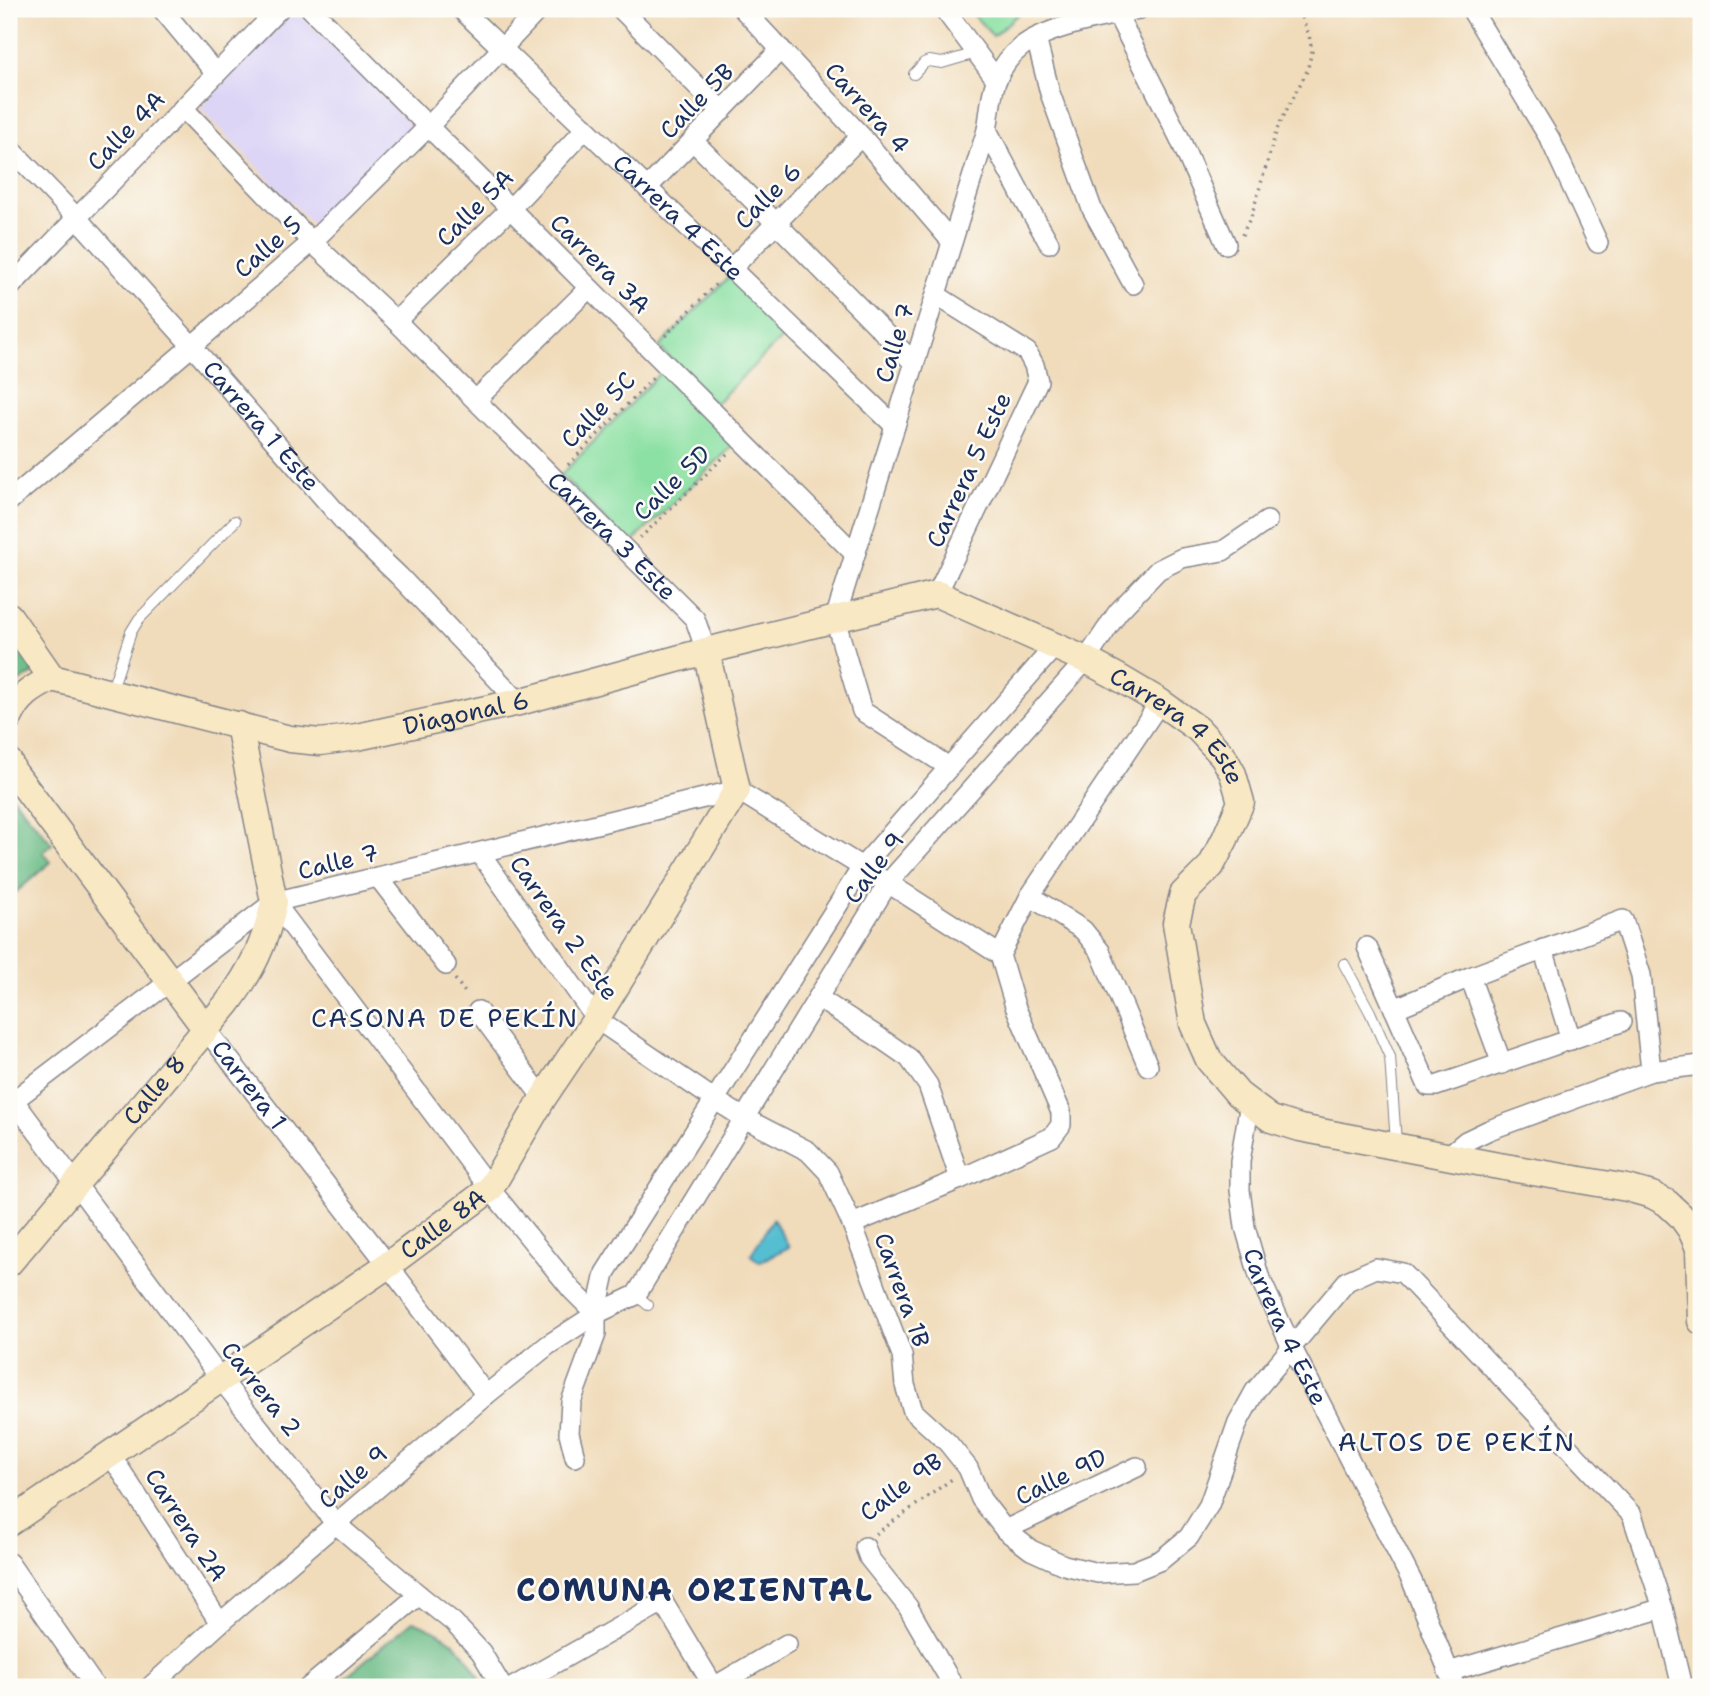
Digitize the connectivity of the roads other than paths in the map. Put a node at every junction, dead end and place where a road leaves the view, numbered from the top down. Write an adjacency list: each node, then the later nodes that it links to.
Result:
1 (162, 9): 16 (street)
2 (279, 9): 16 (street, Calle 4A)
3 (311, 9): 21 (street, Carrera 3A)
4 (461, 9): 13 (street, Carrera 4 Este)
5 (539, 9): 13 (street, Calle 5)
6 (621, 9): 20 (street)
7 (743, 9): 14 (street, Carrera 4)
8 (944, 9): 15 (street)
9 (1139, 9): 11 (street)
10 (1471, 9): 34 (street)
11 (1118, 11): 12 (street); 35 (street)
12 (1036, 38): 18 (street); 37 (street)
13 (501, 47): 21 (street, Calle 5); 22 (street, Carrera 4 Este)
14 (781, 49): 20 (street, Calle 5B); 24 (street, Carrera 4)
15 (977, 52): 17 (lane); 18 (street)
16 (216, 74): 19 (street, Calle 4A)
17 (914, 74)
18 (996, 79): 23 (street, Calle 7)
19 (183, 107): 29 (street, Calle 4A); 31 (street, Carrera 3 Este)
20 (722, 111): 25 (street, Calle 5B)
21 (428, 127): 28 (street, Carrera 3A); 31 (street, Calle 5)
22 (586, 128): 27 (street, Carrera 4 Este); 28 (street, Calle 5A)
23 (987, 130): 32 (street, Calle 7); 33 (street)
24 (861, 136): 30 (street, Calle 6); 32 (street, Carrera 4)
25 (693, 141): 27 (street, Calle 5B); 30 (street)
26 (9, 148): 29 (street, Carrera 1 Este)
27 (648, 187): 36 (street, Carrera 4 Este)
28 (510, 209): 39 (street, Carrera 3A); 41 (street, Calle 5A)
29 (77, 218): 38 (street, Calle 4A); 42 (street, Carrera 1 Este)
30 (776, 223): 36 (street, Calle 6); 43 (street)
31 (313, 242): 41 (street, Carrera 3 Este); 42 (street, Calle 5)
32 (952, 242): 40 (street, Calle 7)
33 (1049, 243)
34 (1598, 243)
35 (1226, 244)
36 (732, 268): 45 (street, Carrera 4 Este)
37 (1133, 284)
38 (9, 288)
39 (589, 288): 44 (street); 49 (street, Carrera 3A)
40 (936, 295): 43 (street, Calle 7); 50 (street, Carrera 5 Este)
41 (396, 321): 44 (street, Carrera 3 Este)
42 (192, 346): 46 (street, Calle 5); 58 (street, Carrera 1 Este)
43 (914, 363): 45 (street, Calle 7)
44 (476, 401): 54 (street, Carrera 3 Este)
45 (895, 426): 49 (street, Calle 7)
46 (9, 501)
47 (235, 521): 57 (lane)
48 (1267, 521): 55 (street, Calle 9)
49 (855, 554): 52 (street, Calle 7)
50 (937, 594): 52 (main road, Diagonal 6); 53 (main road, Carrera 4 Este)
51 (9, 616): 56 (main road)
52 (835, 619): 54 (main road, Diagonal 6); 63 (street)
53 (1055, 646): 55 (main road, Carrera 4 Este); 63 (street, Calle 9)
54 (706, 651): 58 (main road, Diagonal 6); 64 (main road, Carrera 3 Este)
55 (1086, 660): 59 (main road, Carrera 4 Este); 68 (street, Calle 9)
56 (52, 678): 57 (main road, Diagonal 6); 60 (main road)
57 (111, 693): 61 (main road, Diagonal 6)
58 (519, 702): 61 (main road, Diagonal 6)
59 (1160, 702): 69 (street); 92 (main road, Carrera 4 Este)
60 (9, 718)
61 (240, 724): 70 (main road)
62 (11, 766): 77 (main road, Carrera 1)
63 (949, 767): 66 (street, Calle 9)
64 (737, 790): 65 (street, Calle 7); 66 (street); 81 (main road, Calle 8A)
65 (480, 853): 67 (street, Calle 7); 81 (street, Carrera 2 Este)
66 (862, 867): 68 (street); 91 (street, Calle 9)
67 (378, 877): 70 (street, Calle 7); 75 (street)
68 (888, 883): 73 (street); 78 (street, Calle 9)
69 (1030, 896): 73 (street); 87 (street)
70 (274, 902): 77 (street, Calle 7); 83 (main road, Calle 8); 98 (street)
71 (1367, 947): 79 (street)
72 (1543, 949): 76 (street); 84 (street); 88 (street)
73 (1000, 955): 96 (street)
74 (1344, 964): 94 (lane)
75 (446, 965)
76 (1470, 976): 79 (street); 85 (street)
77 (170, 981): 83 (main road, Carrera 1); 90 (street, Calle 7)
78 (818, 998): 93 (street, Calle 9); 96 (street)
79 (1394, 1009): 85 (street)
80 (478, 1011): 89 (street)
81 (596, 1019): 89 (main road, Calle 8A); 91 (street, Carrera 2 Este)
82 (1621, 1022): 84 (street)
83 (205, 1028): 97 (main road, Calle 8); 101 (street, Carrera 1)
84 (1571, 1040): 85 (street)
85 (1502, 1064)
86 (1701, 1065): 88 (street)
87 (1148, 1066)
88 (1651, 1071): 95 (street)
89 (543, 1098): 98 (main road, Calle 8A)
90 (11, 1099): 97 (street, Carrera 2)
91 (715, 1100): 93 (street, Carrera 1B); 102 (street, Calle 9)
92 (1250, 1103): 94 (main road, Carrera 4 Este); 104 (street, Carrera 4 Este)
93 (744, 1118): 99 (street, Carrera 1B); 102 (street, Calle 9)
94 (1397, 1147): 95 (main road, Carrera 4 Este)
95 (1448, 1156): 103 (main road, Carrera 4 Este)
96 (960, 1179): 99 (street)
97 (76, 1182): 100 (main road, Calle 8); 105 (street, Carrera 2)
98 (490, 1189): 101 (main road, Calle 8A); 102 (street)
99 (852, 1224): 112 (street, Carrera 1B)
100 (9, 1263)
101 (388, 1265): 105 (main road, Calle 8A); 106 (street, Carrera 1)
102 (596, 1314): 106 (street, Calle 9); 108 (street)
103 (1701, 1321)
104 (1292, 1348): 112 (street, Carrera 1B); 116 (street, Carrera 1B); 119 (street, Carrera 4 Este)
105 (220, 1378): 107 (main road, Calle 8A); 111 (street, Carrera 2)
106 (486, 1395): 111 (street, Calle 9)
107 (110, 1454): 110 (main road, Calle 8A); 117 (street, Carrera 2A)
108 (575, 1457)
109 (1137, 1467): 112 (street, Calle 9D)
110 (9, 1523)
111 (336, 1524): 115 (street, Carrera 2); 117 (street, Calle 9)
112 (1005, 1530)
113 (865, 1548): 125 (street)
114 (9, 1563): 120 (street)
115 (419, 1595): 122 (street); 123 (street, Carrera 2)
116 (1663, 1608): 119 (street); 126 (street, Carrera 1B)
117 (220, 1623): 121 (street, Calle 9)
118 (787, 1644): 124 (street)
119 (1452, 1680)
120 (95, 1687)
121 (150, 1687)
122 (309, 1687)
123 (502, 1687)
124 (513, 1687)
125 (954, 1687)
126 (1682, 1687)

